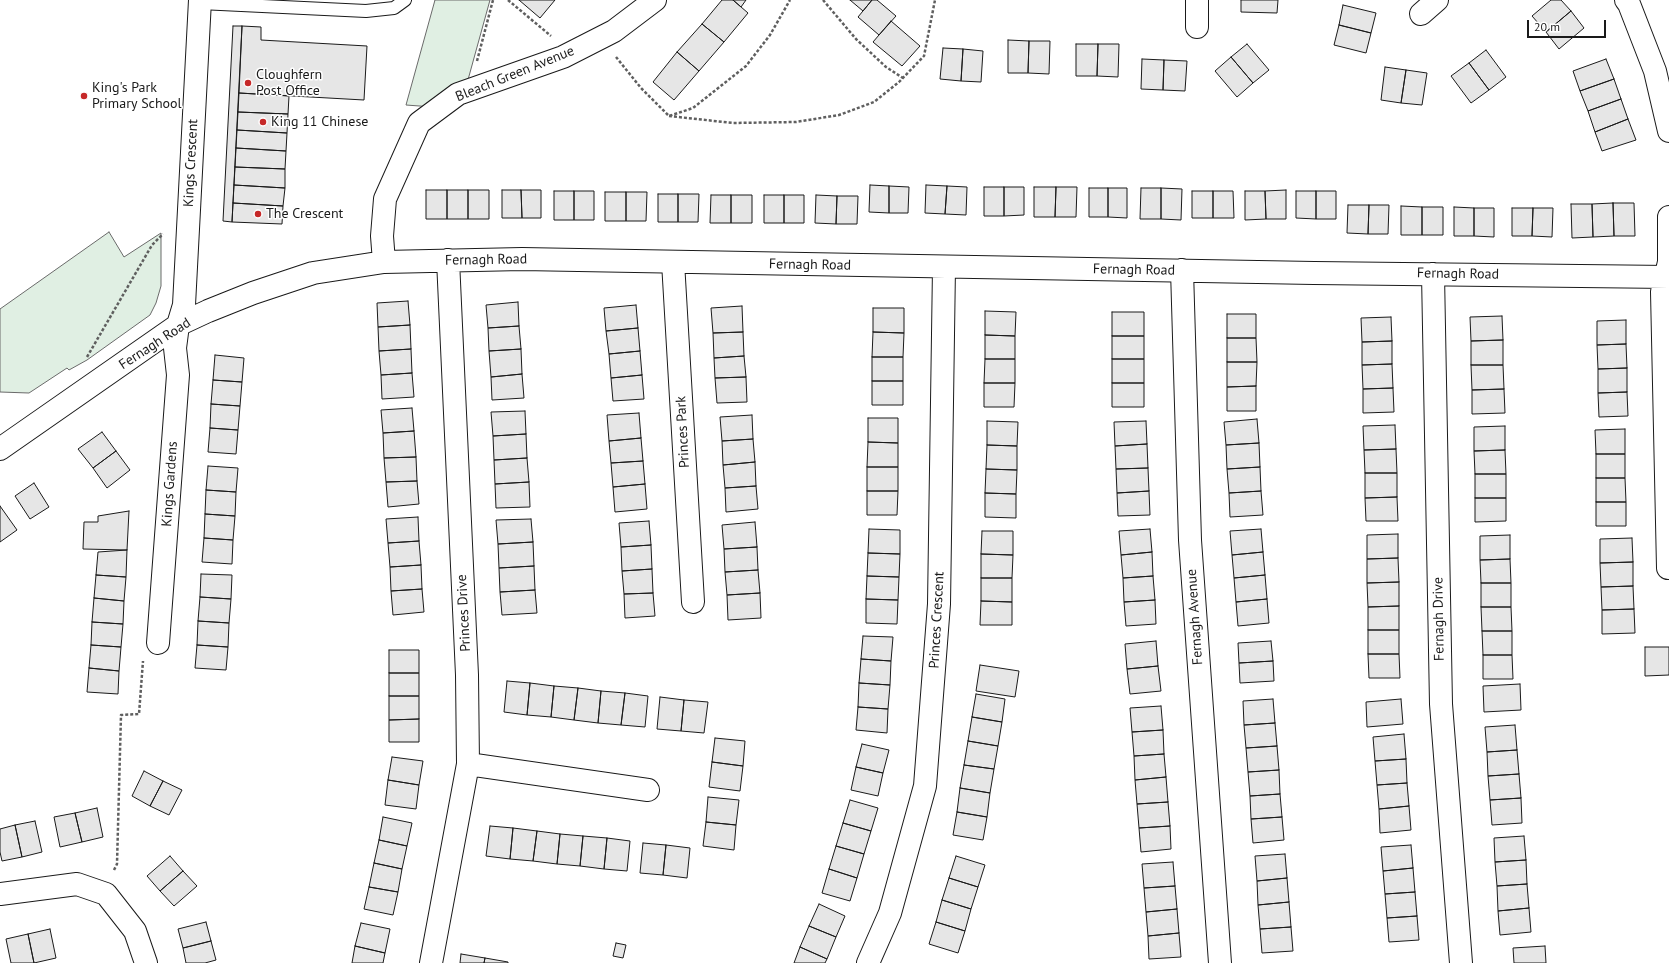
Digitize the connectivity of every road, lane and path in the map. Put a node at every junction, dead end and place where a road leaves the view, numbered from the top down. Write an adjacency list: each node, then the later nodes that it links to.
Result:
1 (405, 0): 10 (lane)
2 (493, 0): 15 (path)
3 (508, 0): 13 (path)
4 (655, 0): 12 (street, Bleach Green Avenue)
5 (790, 0): 16 (path)
6 (823, 0): 14 (path)
7 (935, 0): 14 (path)
8 (1192, 0): 11 (street)
9 (1626, 0): 17 (street)
10 (200, 1): 18 (street, Kings Crescent)
11 (1197, 27)
12 (603, 37): 13 (street, Bleach Green Avenue); 16 (path)
13 (571, 53): 15 (street, Bleach Green Avenue)
14 (903, 78): 16 (path)
15 (470, 90): 21 (street, Bleach Green Avenue)
16 (669, 116)
17 (1669, 130)
18 (188, 209): 27 (street, Kings Crescent); 28 (path)
19 (1669, 217): 26 (street)
20 (448, 260): 21 (street, Fernagh Road); 22 (street, Fernagh Road); 33 (street, Princes Drive)
21 (384, 262): 27 (street, Fernagh Road)
22 (673, 262): 23 (street, Fernagh Road); 31 (street, Princes Park)
23 (944, 267): 24 (street, Fernagh Road); 39 (street, Princes Crescent)
24 (1182, 270): 25 (street, Fernagh Road); 40 (street, Fernagh Avenue)
25 (1433, 274): 26 (street, Fernagh Road); 41 (street, Fernagh Drive)
26 (1667, 277): 30 (street)
27 (178, 325): 28 (street, Fernagh Road); 32 (street, Kings Gardens)
28 (84, 392): 29 (street, Fernagh Road)
29 (0, 449)
30 (1668, 568)
31 (693, 602)
32 (158, 643): 36 (path)
33 (468, 764): 34 (street); 38 (street, Princes Drive)
34 (648, 790)
35 (0, 894): 36 (street)
36 (106, 894): 37 (street)
37 (146, 963)
38 (431, 963)
39 (868, 963)
40 (1220, 963)
41 (1461, 963)

